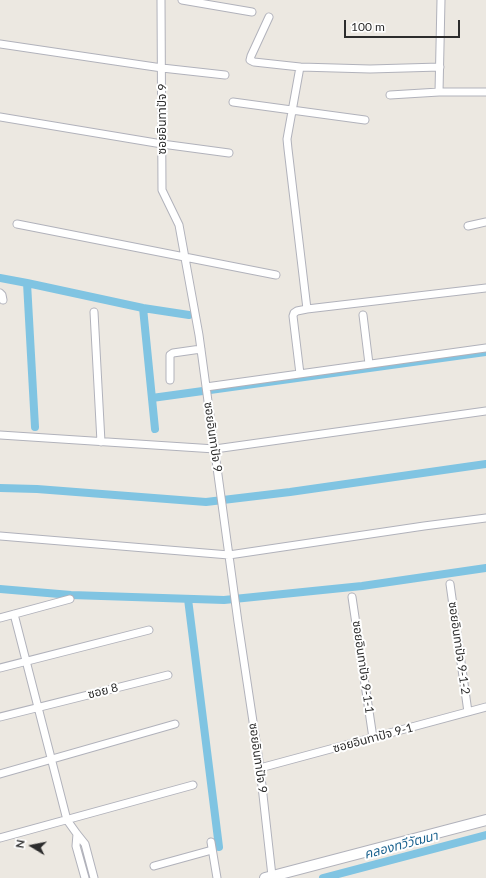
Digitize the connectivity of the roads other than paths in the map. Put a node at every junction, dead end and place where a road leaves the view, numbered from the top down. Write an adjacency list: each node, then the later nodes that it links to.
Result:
1 (161, 0): 9 (street, ซอยอินทาปัจ 9)
2 (182, 0): 4 (street)
3 (441, 0): 8 (street)
4 (252, 12)
5 (269, 17): 7 (street)
6 (0, 44): 9 (street)
7 (300, 67): 8 (street); 15 (street)
8 (440, 67): 11 (street)
9 (162, 68): 10 (street); 18 (street, ซอยอินทาปัจ 9)
10 (225, 75)
11 (439, 92): 12 (street); 13 (street)
12 (486, 92)
13 (390, 95)
14 (233, 102): 15 (street)
15 (292, 111): 17 (street); 28 (street)
16 (0, 117): 18 (street)
17 (365, 120)
18 (162, 144): 19 (street); 23 (street, ซอยอินทาปัจ 9)
19 (229, 153)
20 (486, 222): 22 (street)
21 (18, 224): 23 (street)
22 (468, 226)
23 (185, 257): 24 (street); 32 (street, ซอยอินทาปัจ 9)
24 (276, 275)
25 (486, 288): 28 (street)
26 (0, 293): 27 (street)
27 (3, 300)
28 (308, 309): 34 (street)
29 (94, 312): 39 (street)
30 (363, 315): 33 (street)
31 (486, 348): 33 (street)
32 (201, 349): 35 (street); 36 (street, ซอยอินทาปัจ 9)
33 (369, 364): 34 (street)
34 (300, 374): 36 (street)
35 (170, 380)
36 (206, 387): 40 (street, ซอยอินทาปัจ 9)
37 (486, 411): 40 (street)
38 (0, 435): 39 (street)
39 (101, 442): 40 (street)
40 (215, 449): 43 (street, ซอยอินทาปัจ 9)
41 (486, 518): 43 (street)
42 (0, 536): 43 (street)
43 (229, 555): 60 (street, ซอยอินทาปัจ 9)
44 (450, 584): 55 (street, ซอยอินทาปัจ 9-1-2)
45 (352, 597): 58 (street, ซอยอินทาปัจ 9-1-1)
46 (70, 598): 47 (street)
47 (14, 614): 48 (street); 50 (street)
48 (0, 618)
49 (149, 630): 50 (street)
50 (26, 661): 51 (street); 53 (street)
51 (0, 668)
52 (168, 675): 53 (street, ซอย 8)
53 (38, 707): 56 (street, ซอย 8); 59 (street)
54 (486, 707): 55 (street, ซอยอินทาปัจ 9-1)
55 (468, 712): 58 (street, ซอยอินทาปัจ 9-1)
56 (0, 717)
57 (175, 724): 59 (street)
58 (373, 738): 60 (street, ซอยอินทาปัจ 9-1)
59 (52, 759): 61 (street); 63 (street)
60 (260, 768): 70 (street, ซอยอินทาปัจ 9)
61 (0, 774)
62 (193, 785): 63 (street)
63 (68, 820): 65 (street); 66 (street)
64 (486, 820): 70 (main road)
65 (77, 834): 71 (street); 72 (street)
66 (0, 838)
67 (211, 842): 68 (street)
68 (212, 850): 69 (street); 73 (street)
69 (154, 866)
70 (269, 877)
71 (84, 878)
72 (94, 878)
73 (217, 878)

